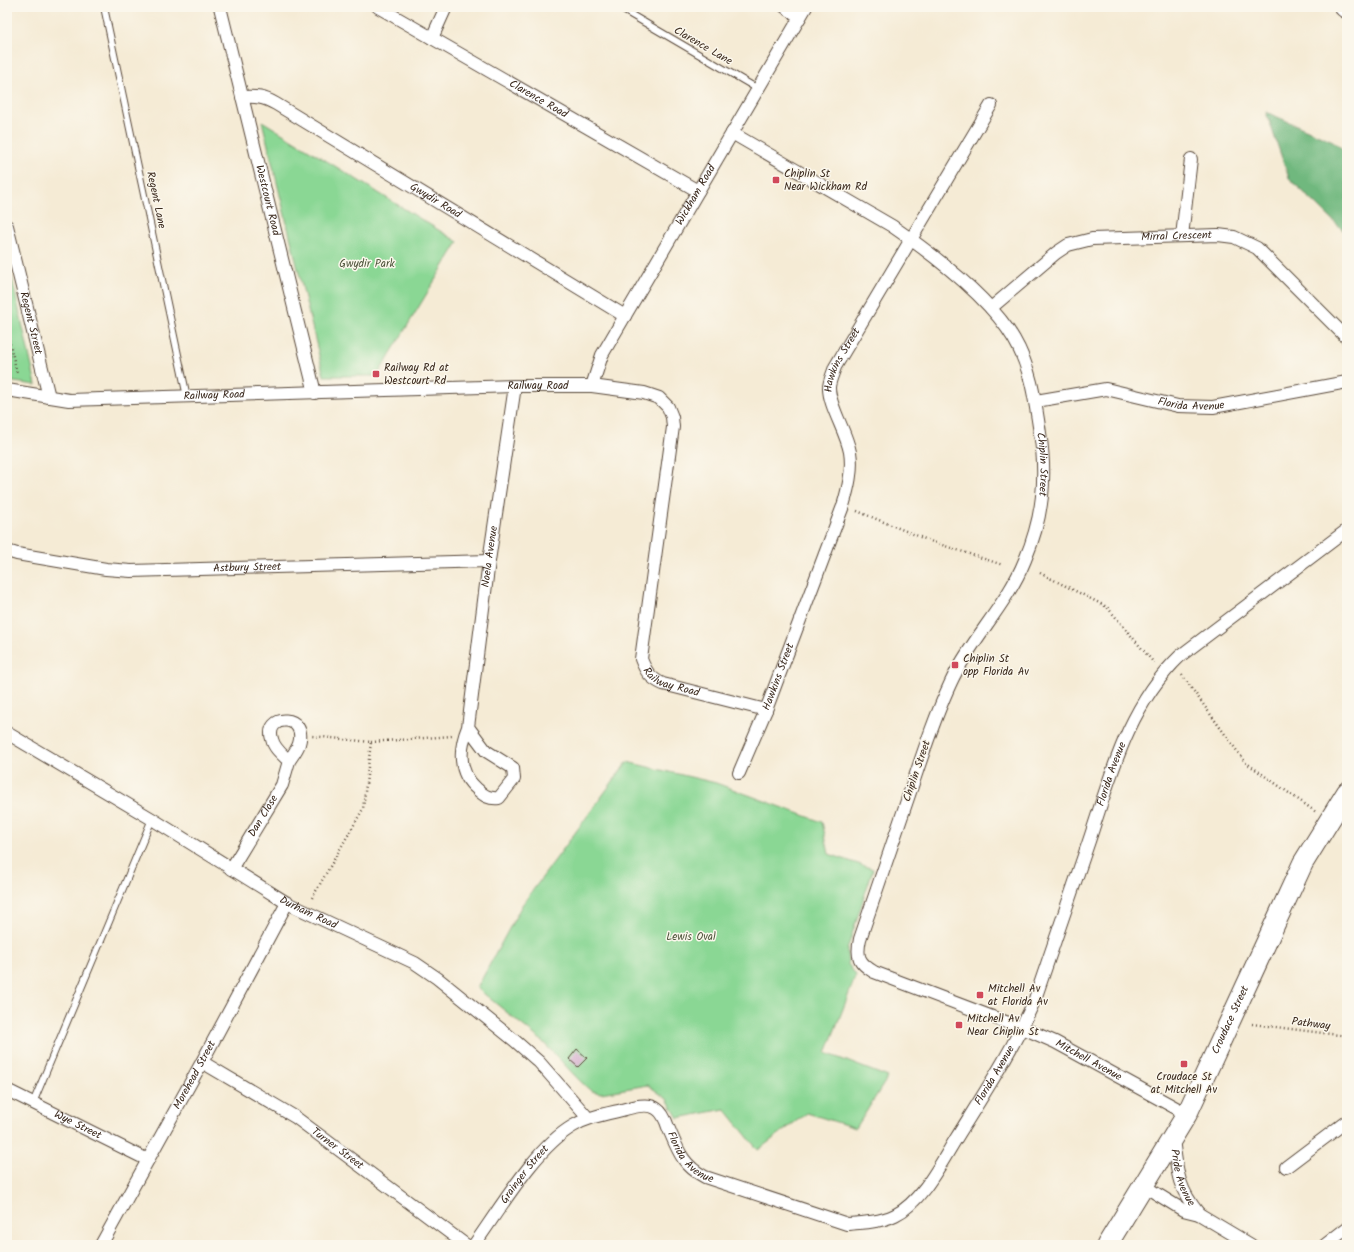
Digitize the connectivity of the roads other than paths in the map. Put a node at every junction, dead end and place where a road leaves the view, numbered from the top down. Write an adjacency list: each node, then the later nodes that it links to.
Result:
1 (104, 7): 29 (lane, Regent Lane)
2 (220, 7): 12 (street, Westcourt Road)
3 (378, 7): 10 (street, Clarence Road)
4 (446, 7): 10 (street)
5 (618, 7): 11 (lane, Clarence Lane)
6 (785, 7): 9 (street)
7 (1344, 7): 8 (main road)
8 (1347, 9)
9 (803, 12): 11 (street, Wickham Road)
10 (432, 38): 16 (street, Clarence Road)
11 (758, 89): 14 (street, Wickham Road)
12 (242, 97): 21 (street, Gwydir Road); 27 (street, Westcourt Road)
13 (991, 104): 19 (street, Hawkins Street)
14 (732, 133): 16 (street, Wickham Road); 19 (street, Chiplin Street)
15 (1191, 159): 18 (street)
16 (698, 191): 21 (street, Wickham Road)
17 (7, 226): 28 (street, Regent Street)
18 (1182, 236): 20 (street, Mirral Crescent); 22 (street, Mirral Crescent)
19 (911, 240): 20 (street, Chiplin Street); 34 (street, Hawkins Street)
20 (991, 308): 30 (street, Chiplin Street)
21 (625, 316): 25 (street, Wickham Road)
22 (1347, 338)
23 (1347, 382): 30 (street, Florida Avenue)
24 (515, 386): 25 (street, Railway Road); 27 (street, Railway Road); 33 (street, Noela Avenue)
25 (592, 386): 34 (street, Railway Road)
26 (7, 390): 28 (street, Railway Road)
27 (315, 393): 29 (street, Railway Road)
28 (49, 397): 29 (street, Railway Road)
29 (187, 397)
30 (1036, 401): 43 (street, Chiplin Street)
31 (1347, 530): 44 (street, Florida Avenue)
32 (7, 551): 33 (street, Astbury Street)
33 (489, 561): 35 (street, Noela Avenue)
34 (766, 710): 38 (street, Hawkins Street)
35 (468, 727): 35 (street, Noela Avenue)
36 (7, 733): 40 (street, Durham Road)
37 (289, 761): 41 (street, Dan Close)
38 (739, 773)
39 (1347, 792): 48 (highway, Croudace Street)
40 (152, 819): 41 (street, Durham Road); 47 (lane)
41 (231, 869): 42 (street, Durham Road)
42 (287, 903): 45 (street, Morehead Street); 49 (street, Durham Road)
43 (874, 972): 44 (street, Mitchell Avenue)
44 (1023, 1028): 48 (street, Mitchell Avenue); 49 (street, Florida Avenue)
45 (202, 1062): 52 (street, Morehead Street); 59 (street, Turner Street)
46 (7, 1090): 47 (street, Wye Street)
47 (33, 1104): 52 (street, Wye Street)
48 (1187, 1114): 51 (highway, Croudace Street)
49 (588, 1118): 60 (street, Grainger Street)
50 (1347, 1122): 53 (street)
51 (1173, 1138): 54 (highway, Croudace Street); 55 (street, Pride Avenue)
52 (148, 1160): 58 (street, Morehead Street)
53 (1286, 1167)
54 (1144, 1186): 55 (street, Pride Avenue); 61 (highway, Croudace Street)
55 (1199, 1214): 57 (street, Pride Avenue)
56 (1347, 1228): 62 (street)
57 (1247, 1244)
58 (101, 1245)
59 (466, 1245)
60 (474, 1245)
61 (1107, 1245)
62 (1325, 1245)

